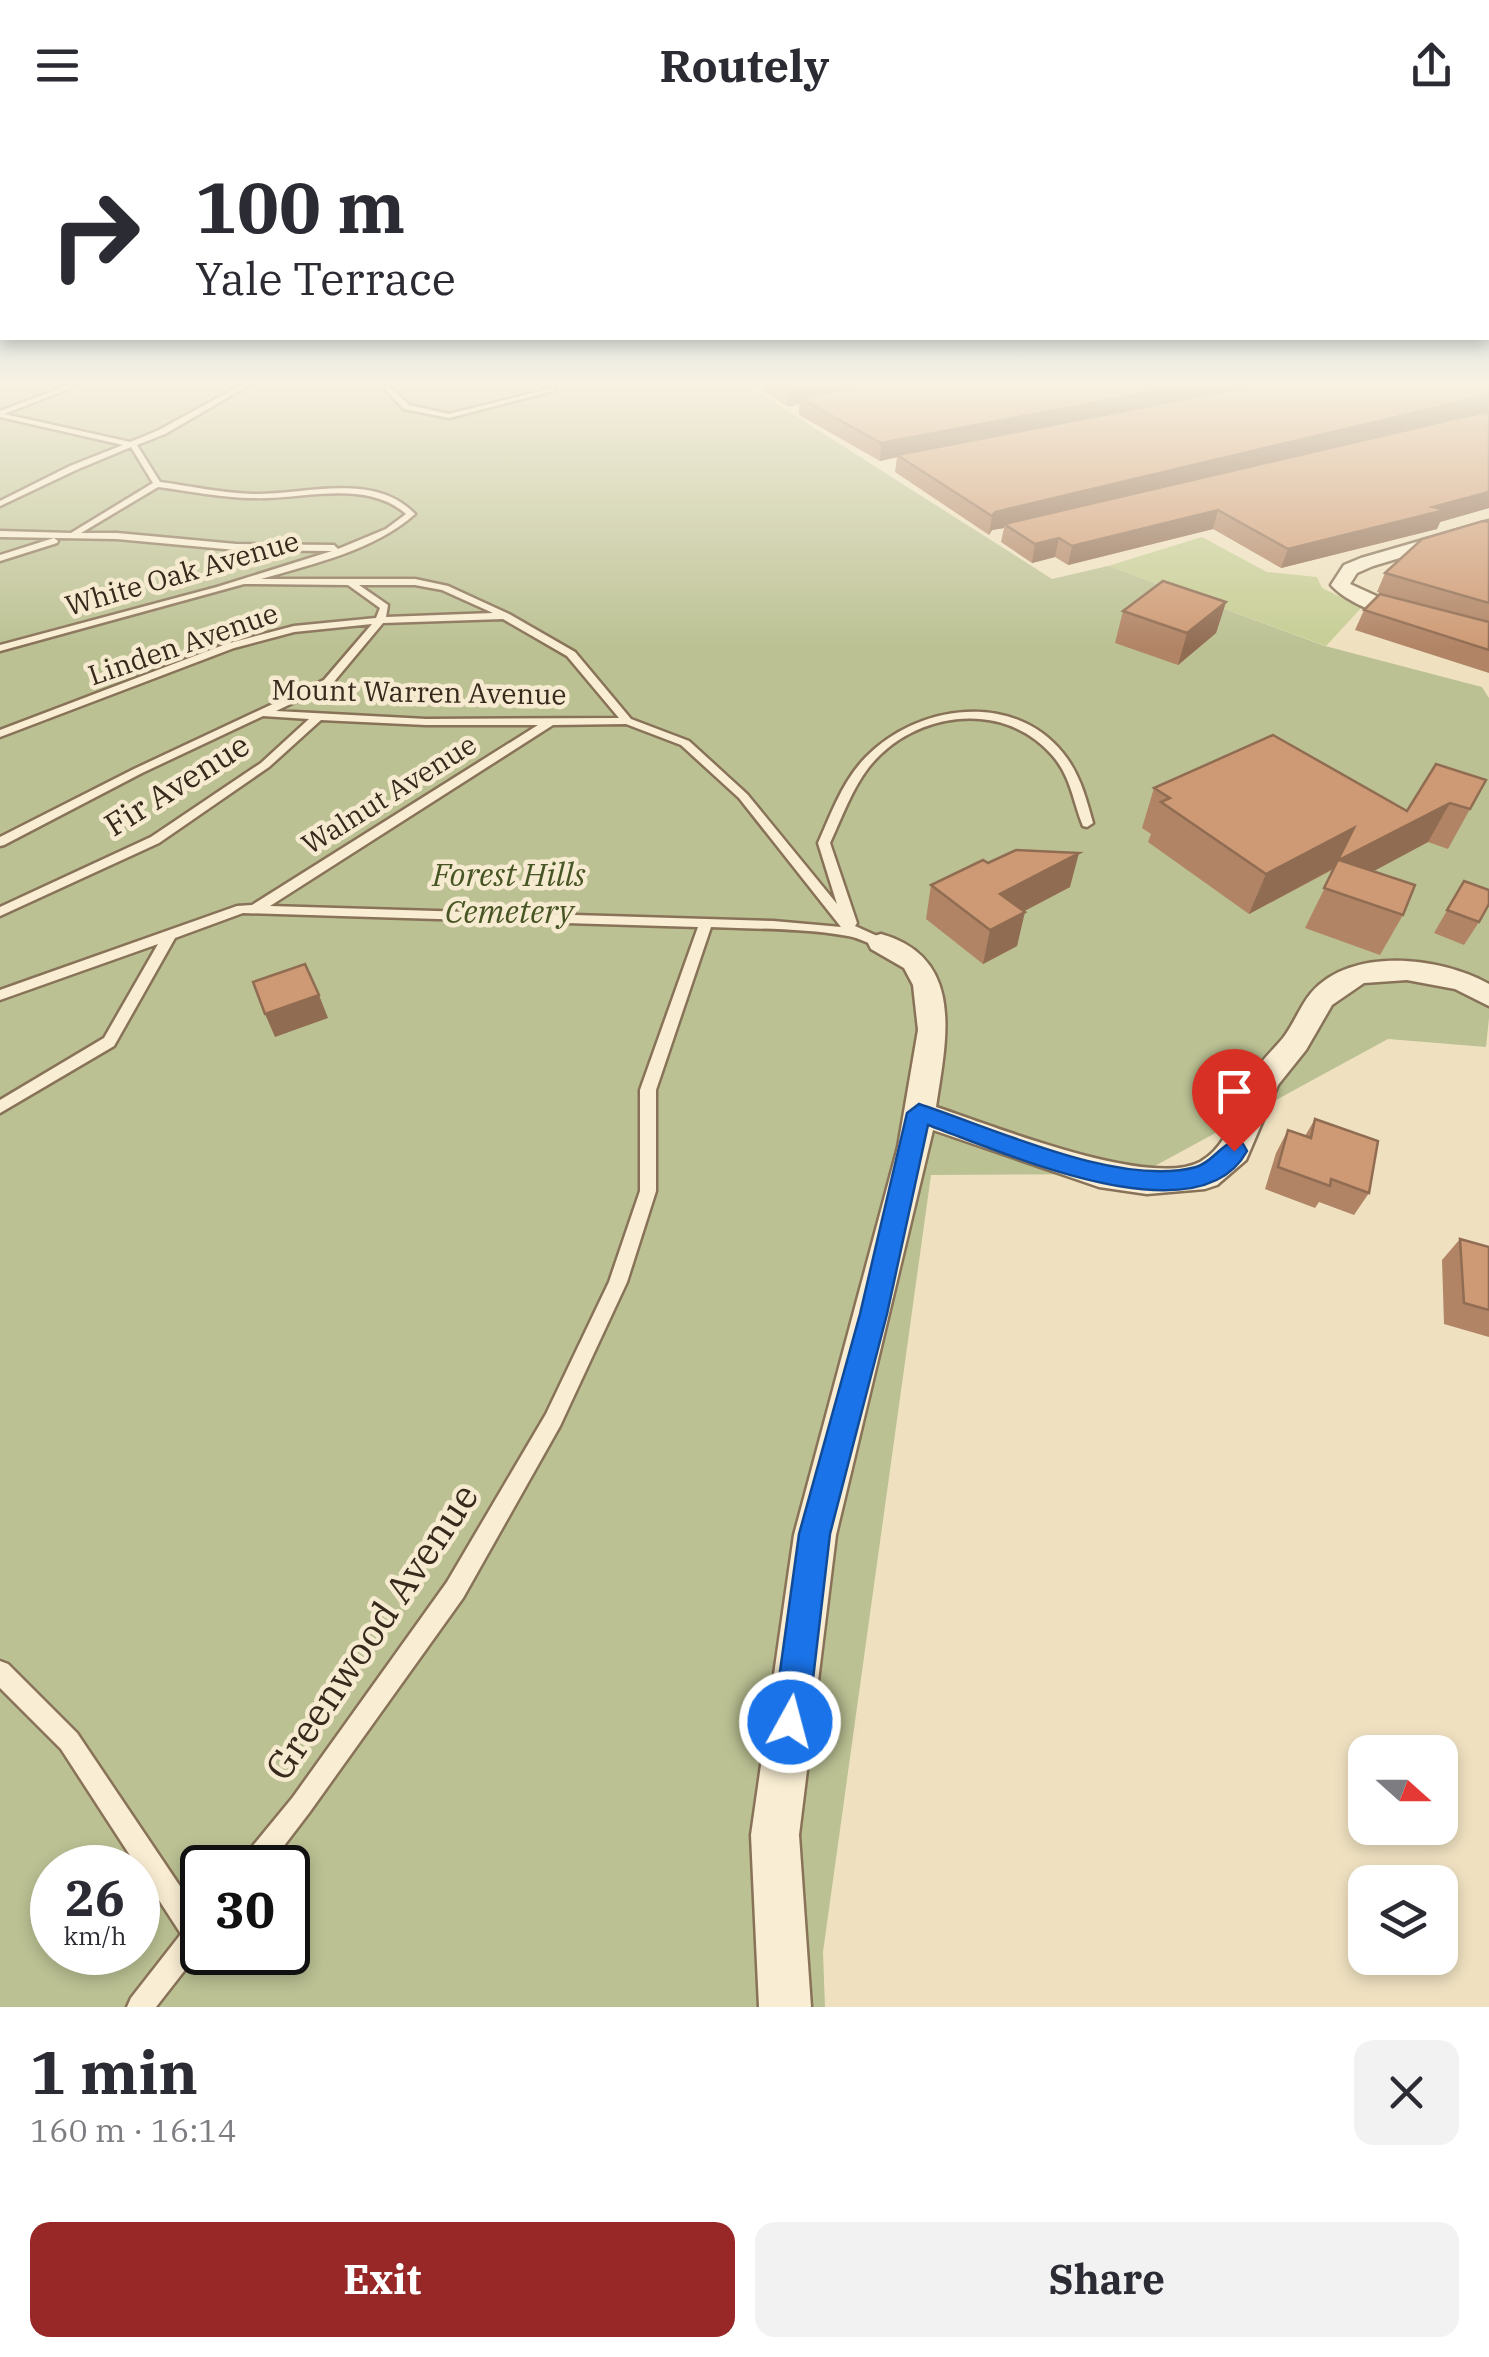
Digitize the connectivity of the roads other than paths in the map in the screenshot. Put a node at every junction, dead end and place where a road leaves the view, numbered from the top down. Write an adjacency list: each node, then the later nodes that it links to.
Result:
1 (63, 473): 4 (lane)
2 (150, 473): 3 (lane)
3 (157, 484): 7 (lane); 9 (lane, White Oak Avenue)
4 (0, 504)
5 (1484, 529): 16 (street)
6 (0, 534): 7 (lane)
7 (72, 536): 8 (lane); 10 (lane)
8 (264, 547): 9 (lane); 11 (lane)
9 (348, 548): 11 (lane, White Oak Avenue)
10 (0, 558)
11 (281, 570): 12 (lane, White Oak Avenue)
12 (245, 582): 13 (lane); 17 (lane, White Oak Avenue)
13 (348, 582): 14 (lane); 15 (lane)
14 (506, 616): 15 (lane, Linden Avenue); 22 (lane)
15 (380, 620): 18 (lane); 23 (lane, Linden Avenue)
16 (1489, 636)
17 (0, 648)
18 (328, 682): 19 (lane); 20 (lane)
19 (256, 713): 20 (lane, Mount Warren Avenue); 25 (lane, Mount Warren Avenue)
20 (320, 715): 21 (lane, Mount Warren Avenue); 27 (lane, Fir Avenue)
21 (550, 721): 22 (lane, Mount Warren Avenue); 26 (lane, Walnut Avenue)
22 (627, 721): 30 (lane)
23 (0, 734)
24 (1087, 822): 30 (lane)
25 (0, 842)
26 (254, 910): 28 (lane); 29 (lane)
27 (0, 912)
28 (706, 924): 30 (lane); 36 (lane, Greenwood Avenue)
29 (169, 936): 31 (lane); 33 (lane)
30 (867, 938): 34 (street)
31 (0, 995)
32 (1489, 996): 34 (street)
33 (0, 1107)
34 (919, 1113): 40 (street)
35 (0, 1672): 37 (lane)
36 (269, 1845)
37 (180, 1903)
38 (180, 1957): 39 (lane)
39 (140, 2007)
40 (785, 2007)

